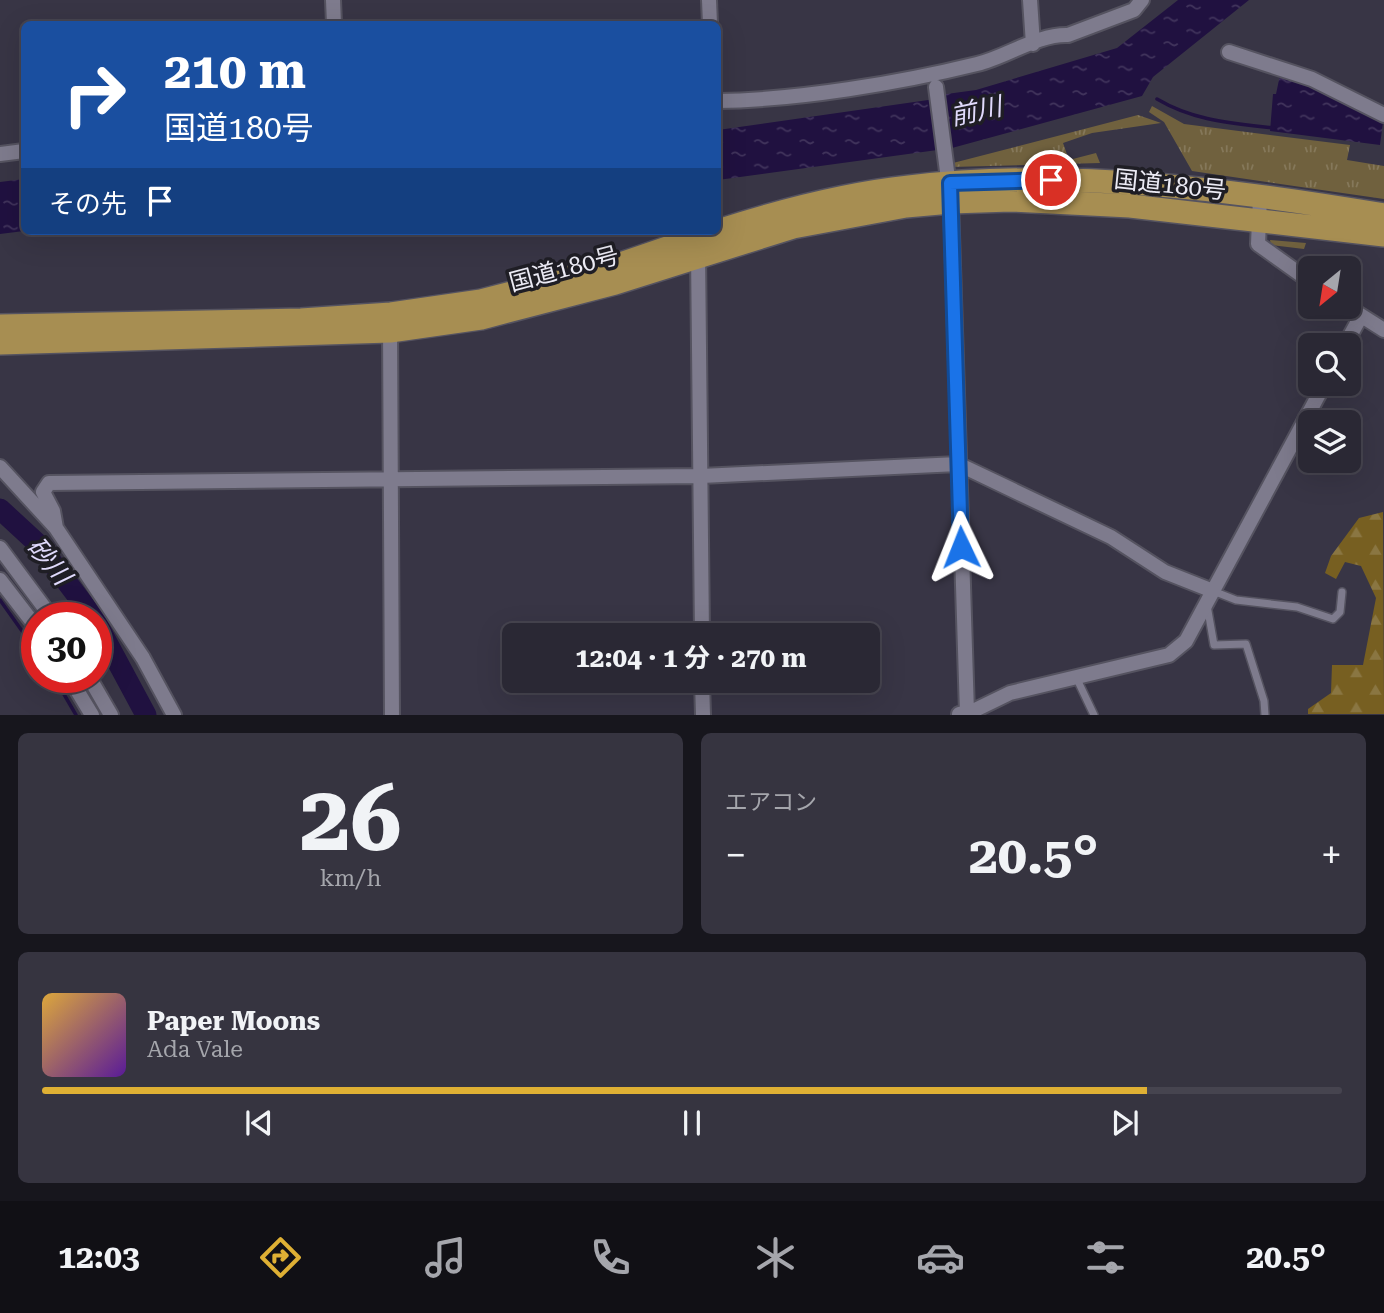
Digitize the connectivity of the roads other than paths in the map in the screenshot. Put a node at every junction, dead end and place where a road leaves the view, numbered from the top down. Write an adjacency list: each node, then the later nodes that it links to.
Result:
1 (333, 0): 5 (street)
2 (709, 0): 6 (street)
3 (1030, 0): 7 (street)
4 (1142, 0): 7 (street)
5 (334, 21)
6 (710, 21)
7 (1033, 44): 10 (street)
8 (1229, 52): 11 (street)
9 (936, 89): 14 (street)
10 (721, 101)
11 (1384, 115)
12 (21, 150): 13 (street)
13 (0, 154)
14 (951, 192): 15 (highway, 国道180号); 17 (highway, 国道180号); 18 (highway, 国道180号); 20 (highway, 国道180号); 28 (street)
15 (1260, 198): 16 (highway, 国道180号); 17 (street)
16 (1384, 215)
17 (1258, 221): 19 (highway, 国道180号); 21 (street)
18 (721, 232)
19 (1384, 235)
20 (706, 237): 23 (highway, 国道180号); 30 (street)
21 (1298, 273)
22 (1362, 317): 25 (street)
23 (390, 323): 24 (highway, 国道180号); 26 (highway, 国道180号); 31 (street)
24 (0, 326)
25 (1384, 330)
26 (0, 343)
27 (1318, 396): 36 (street)
28 (958, 464): 30 (street); 36 (street); 44 (street)
29 (0, 467): 32 (street)
30 (701, 476): 31 (street); 39 (street)
31 (389, 480): 32 (street); 48 (street)
32 (56, 528): 47 (street)
33 (0, 548): 37 (street)
34 (0, 580): 38 (street)
35 (1342, 592): 36 (lane)
36 (1209, 597): 40 (street); 51 (lane)
37 (40, 602)
38 (21, 607)
39 (702, 623)
40 (1076, 676): 44 (street); 50 (lane)
41 (79, 693): 45 (street)
42 (98, 693): 46 (street)
43 (702, 693): 49 (street)
44 (969, 713)
45 (92, 715)
46 (111, 715)
47 (174, 715)
48 (392, 715)
49 (703, 715)
50 (1094, 715)
51 (1265, 715)

